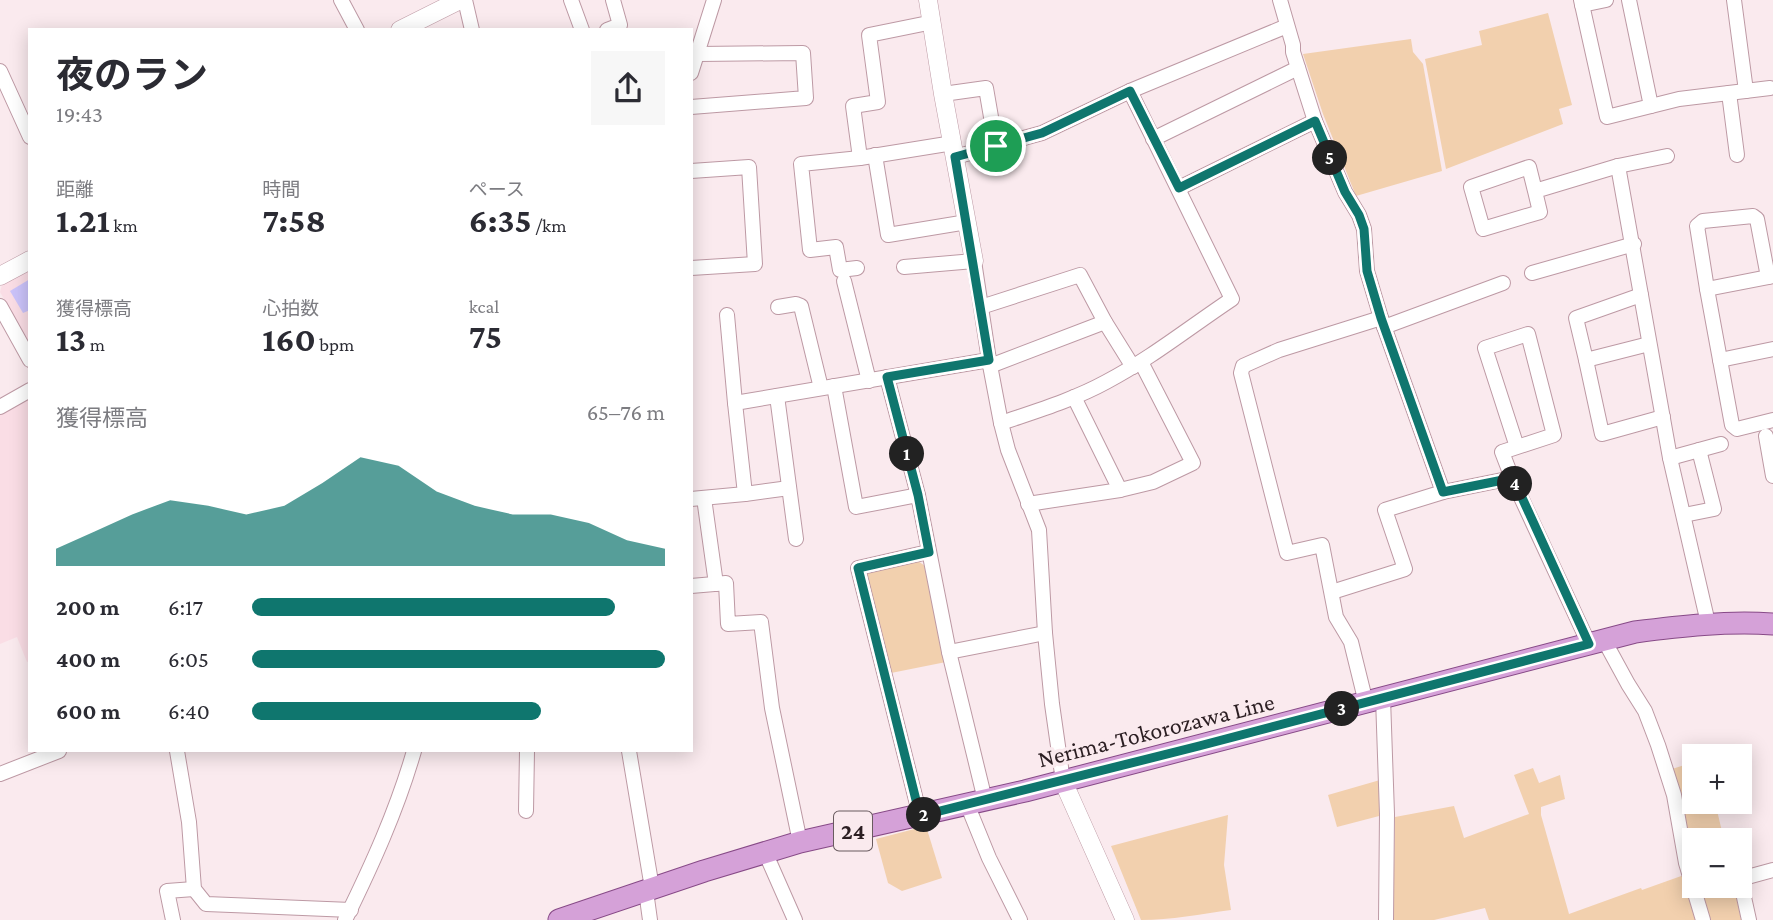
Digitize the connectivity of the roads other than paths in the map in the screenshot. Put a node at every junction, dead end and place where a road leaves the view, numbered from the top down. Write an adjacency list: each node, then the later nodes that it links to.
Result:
1 (341, 0): 15 (street)
2 (460, 0): 16 (street)
3 (465, 0): 17 (street)
4 (571, 0): 18 (street)
5 (613, 0): 19 (street)
6 (714, 0): 20 (street)
7 (928, 0): 13 (street)
8 (1280, 0): 14 (street)
9 (1606, 0): 12 (street)
10 (1629, 0): 29 (street)
11 (1734, 0): 26 (street)
12 (1581, 2): 29 (street)
13 (933, 22): 28 (street); 39 (street)
14 (1287, 26): 22 (street); 25 (street)
15 (356, 28)
16 (404, 28)
17 (472, 28)
18 (581, 28)
19 (612, 28)
20 (698, 54): 21 (street); 30 (street)
21 (693, 68)
22 (1298, 68): 31 (street); 33 (street)
23 (0, 71): 32 (street)
24 (1770, 88): 26 (street)
25 (1130, 91): 33 (street); 34 (street)
26 (1746, 91): 27 (street)
27 (1729, 93): 29 (street); 37 (street)
28 (943, 94): 34 (street); 35 (street)
29 (1651, 106)
30 (693, 107)
31 (1315, 121): 42 (street); 63 (street)
32 (28, 133)
33 (1153, 139): 42 (street)
34 (996, 146): 35 (street)
35 (954, 150): 36 (street); 44 (street)
36 (875, 155): 39 (street); 44 (street)
37 (1737, 155)
38 (1667, 156): 40 (street)
39 (860, 158): 50 (street)
40 (1618, 166): 43 (street); 45 (street)
41 (693, 171): 49 (street)
42 (1179, 188): 70 (street)
43 (1535, 191): 43 (street)
44 (967, 222): 47 (street)
45 (1633, 244): 51 (street); 57 (street)
46 (28, 261): 52 (street)
47 (974, 261): 48 (street); 60 (street)
48 (904, 267)
49 (693, 268)
50 (857, 268)
51 (1532, 273)
52 (0, 276)
53 (1770, 277): 56 (street); 56 (street)
54 (844, 281): 72 (street)
55 (1503, 283): 63 (street)
56 (1707, 289): 68 (street)
57 (1641, 295): 64 (street); 67 (street)
58 (0, 306): 66 (street)
59 (778, 307): 73 (street)
60 (981, 307): 62 (street); 69 (street)
61 (727, 314): 77 (street)
62 (1105, 322): 69 (street); 70 (street)
63 (1382, 322): 91 (street); 101 (street)
64 (1649, 344): 67 (street); 79 (street)
65 (1773, 349): 68 (street)
66 (28, 356)
67 (1586, 360): 79 (street)
68 (1720, 360): 80 (street)
69 (990, 363): 71 (street); 81 (street)
70 (1137, 365): 76 (street); 90 (street)
71 (887, 377): 72 (street); 93 (street)
72 (869, 381): 73 (street)
73 (828, 387): 75 (street); 93 (street)
74 (28, 391): 78 (street)
75 (777, 396): 77 (street); 89 (street)
76 (1074, 397): 81 (street); 90 (street)
77 (735, 403): 92 (street)
78 (0, 407)
79 (1663, 416): 86 (street)
80 (1773, 420)
81 (1001, 423): 95 (street)
82 (1766, 436): 87 (street)
83 (1721, 444): 85 (street)
84 (1517, 447): 84 (street); 88 (street)
85 (1699, 450): 86 (street); 96 (street)
86 (1670, 458): 96 (street)
87 (1773, 476)
88 (1513, 478): 91 (street); 105 (street)
89 (789, 488): 92 (street); 97 (street)
90 (1120, 490): 95 (street)
91 (1443, 492): 101 (street)
92 (745, 494): 94 (street)
93 (918, 495): 98 (street)
94 (698, 498): 99 (street)
95 (1028, 503): 104 (street)
96 (1684, 515): 102 (street)
97 (796, 538)
98 (929, 552): 106 (street); 117 (street)
99 (716, 584): 100 (street); 118 (street)
100 (693, 586)
101 (1332, 592): 107 (street)
102 (1708, 623): 103 (main road, Nerima-Tokorozawa Line / 24); 105 (main road, Nerima-Tokorozawa Line / 24)
103 (1773, 624)
104 (1045, 633): 106 (street); 114 (street)
105 (1596, 642): 107 (main road, Nerima-Tokorozawa Line / 24); 131 (street)
106 (949, 652): 115 (street)
107 (1374, 701): 114 (main road, Nerima-Tokorozawa Line / 24); 130 (street)
108 (57, 752): 113 (street)
109 (177, 752): 121 (street)
110 (414, 752): 123 (street)
111 (527, 752): 116 (street)
112 (629, 752): 122 (street)
113 (0, 774)
114 (1063, 781): 115 (main road, Nerima-Tokorozawa Line / 24); 129 (street)
115 (976, 802): 117 (main road, Nerima-Tokorozawa Line / 24); 128 (street)
116 (526, 811)
117 (920, 816): 118 (main road, Nerima-Tokorozawa Line / 24)
118 (800, 842): 119 (main road, Nerima-Tokorozawa Line / 24)
119 (765, 852): 122 (main road, Nerima-Tokorozawa Line / 24); 127 (street)
120 (1773, 870): 132 (street)
121 (194, 889): 123 (street); 124 (street)
122 (649, 890): 125 (main road, Nerima-Tokorozawa Line / 24); 126 (street)
123 (348, 915)
124 (173, 920)
125 (559, 920)
126 (650, 920)
127 (795, 920)
128 (1020, 920)
129 (1125, 920)
130 (1386, 920)
131 (1703, 920)
132 (1749, 920)

